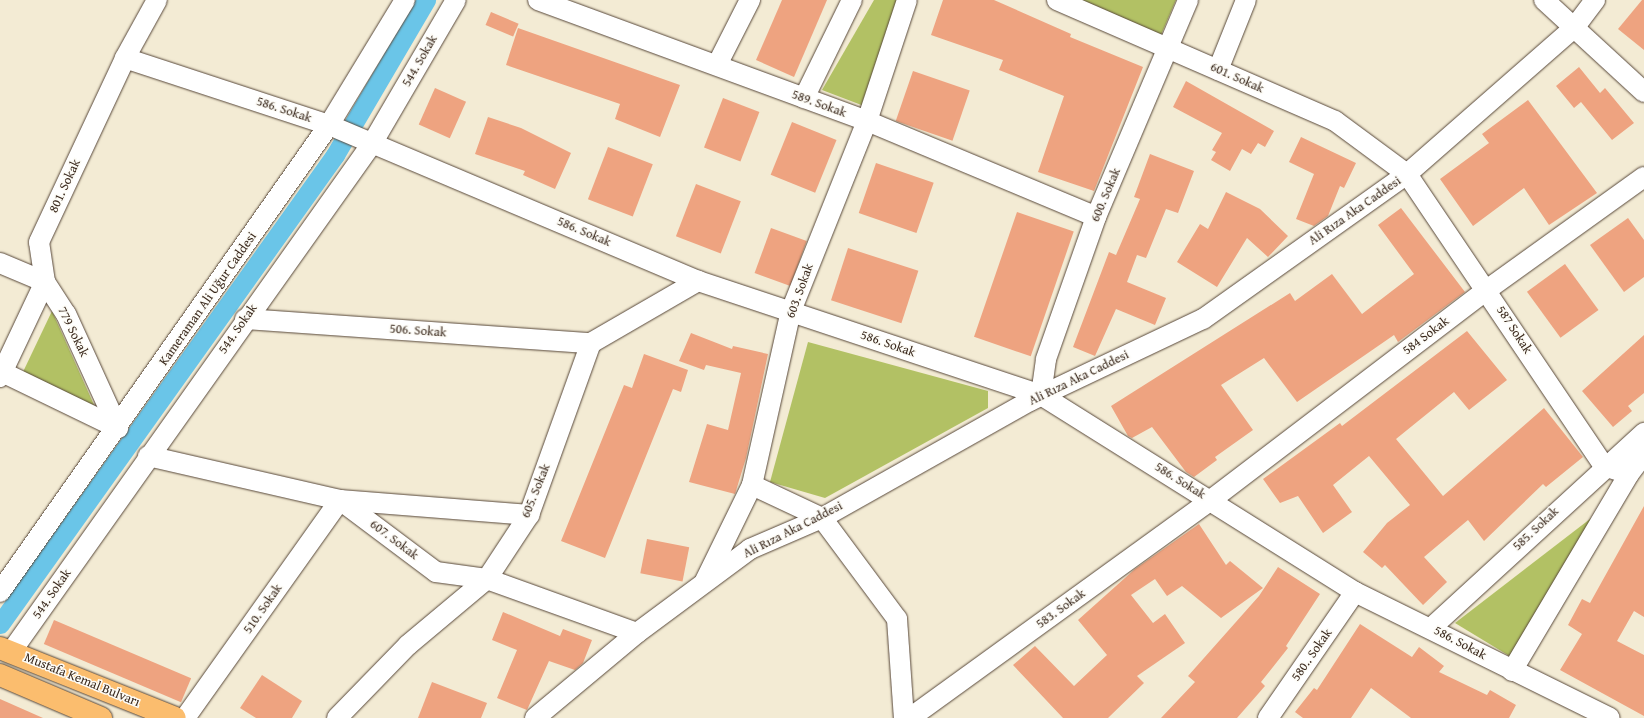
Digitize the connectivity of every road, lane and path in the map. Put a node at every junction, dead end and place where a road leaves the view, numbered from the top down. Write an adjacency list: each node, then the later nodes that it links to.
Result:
1 (157, 0): 15 (street, 801. Sokak)
2 (405, 0): 21 (street, Kameraman Ali Uğur Caddesi)
3 (456, 0): 22 (street, 544. Sokak)
4 (538, 0): 16 (street, 589. Sokak)
5 (750, 0): 16 (street)
6 (852, 0): 19 (street)
7 (907, 0): 20 (street, 603. Sokak)
8 (1057, 0): 14 (street, 601. Sokak)
9 (1188, 0): 14 (street, 600. Sokak)
10 (1246, 0): 17 (street)
11 (1544, 0): 13 (street)
12 (1595, 0): 13 (street, Ali Rıza Aka Caddesi)
13 (1574, 28): 18 (street); 23 (street, Ali Rıza Aka Caddesi)
14 (1169, 48): 17 (street, 601. Sokak); 25 (street, 600. Sokak)
15 (125, 58): 21 (street, 586. Sokak); 28 (street, 801. Sokak)
16 (717, 66): 19 (street, 589. Sokak)
17 (1218, 70): 23 (street, 601. Sokak)
18 (1644, 92)
19 (804, 98): 20 (street, 589. Sokak)
20 (867, 121): 25 (street, 589. Sokak); 30 (street, 603. Sokak)
21 (329, 125): 22 (street, 586. Sokak); 35 (street, Kameraman Ali Uğur Caddesi)
22 (373, 142): 27 (street, 586. Sokak); 31 (street, 544. Sokak)
23 (1407, 174): 29 (street, 587 Sokak); 34 (street, Ali Rıza Aka Caddesi)
24 (1644, 177): 29 (street, 584 Sokak)
25 (1096, 217): 34 (street, 600. Sokak)
26 (0, 263): 28 (street)
27 (698, 281): 30 (street, 586. Sokak); 32 (street)
28 (45, 282): 33 (street); 35 (street, 779 Sokak)
29 (1488, 289): 39 (street, 587 Sokak); 43 (street, 584 Sokak)
30 (791, 311): 34 (street, 586. Sokak); 41 (street, 603. Sokak)
31 (245, 319): 32 (street, 506. Sokak); 38 (street, 544. Sokak)
32 (591, 343): 44 (street, 605. Sokak)
33 (1, 375): 35 (street)
34 (1042, 395): 43 (street, 586. Sokak); 45 (street, Ali Rıza Aka Caddesi)
35 (118, 428): 48 (street, Kameraman Ali Uğur Caddesi)
36 (1644, 433): 39 (street, 585. Sokak)
37 (1644, 454): 40 (street)
38 (148, 456): 42 (street, 607. Sokak); 52 (street, 544. Sokak)
39 (1604, 466): 40 (street); 50 (street, 585. Sokak)
40 (1629, 474): 53 (street)
41 (752, 485): 45 (street); 47 (street, 603. Sokak)
42 (340, 500): 44 (street); 46 (street, 607. Sokak); 59 (street, 510. Sokak)
43 (1211, 500): 49 (street, 586. Sokak); 63 (street, 583. Sokak)
44 (529, 515): 46 (street, 605. Sokak)
45 (822, 518): 47 (street, Ali Rıza Aka Caddesi); 62 (street)
46 (486, 578): 51 (street, 607. Sokak); 60 (street, 605. Sokak)
47 (703, 584): 51 (street, Ali Rıza Aka Caddesi)
48 (0, 592)
49 (1355, 592): 50 (street, 586. Sokak); 64 (street, 580.. Sokak)
50 (1431, 628): 53 (street, 586. Sokak)
51 (637, 633): 56 (street, Ali Rıza Aka Caddesi)
52 (6, 650): 58 (main road, Mustafa Kemal Bulvarı)
53 (1512, 671): 55 (street, 586. Sokak)
54 (0, 675): 57 (main road, Mustafa Kemal Bulvarı)
55 (1575, 710): 65 (street, 586. Sokak)
56 (557, 712): 61 (street, Ali Rıza Aka Caddesi)
57 (102, 718)
58 (175, 718)
59 (185, 718)
60 (337, 718)
61 (535, 718)
62 (904, 718)
63 (910, 718)
64 (1268, 718)
65 (1610, 718)

